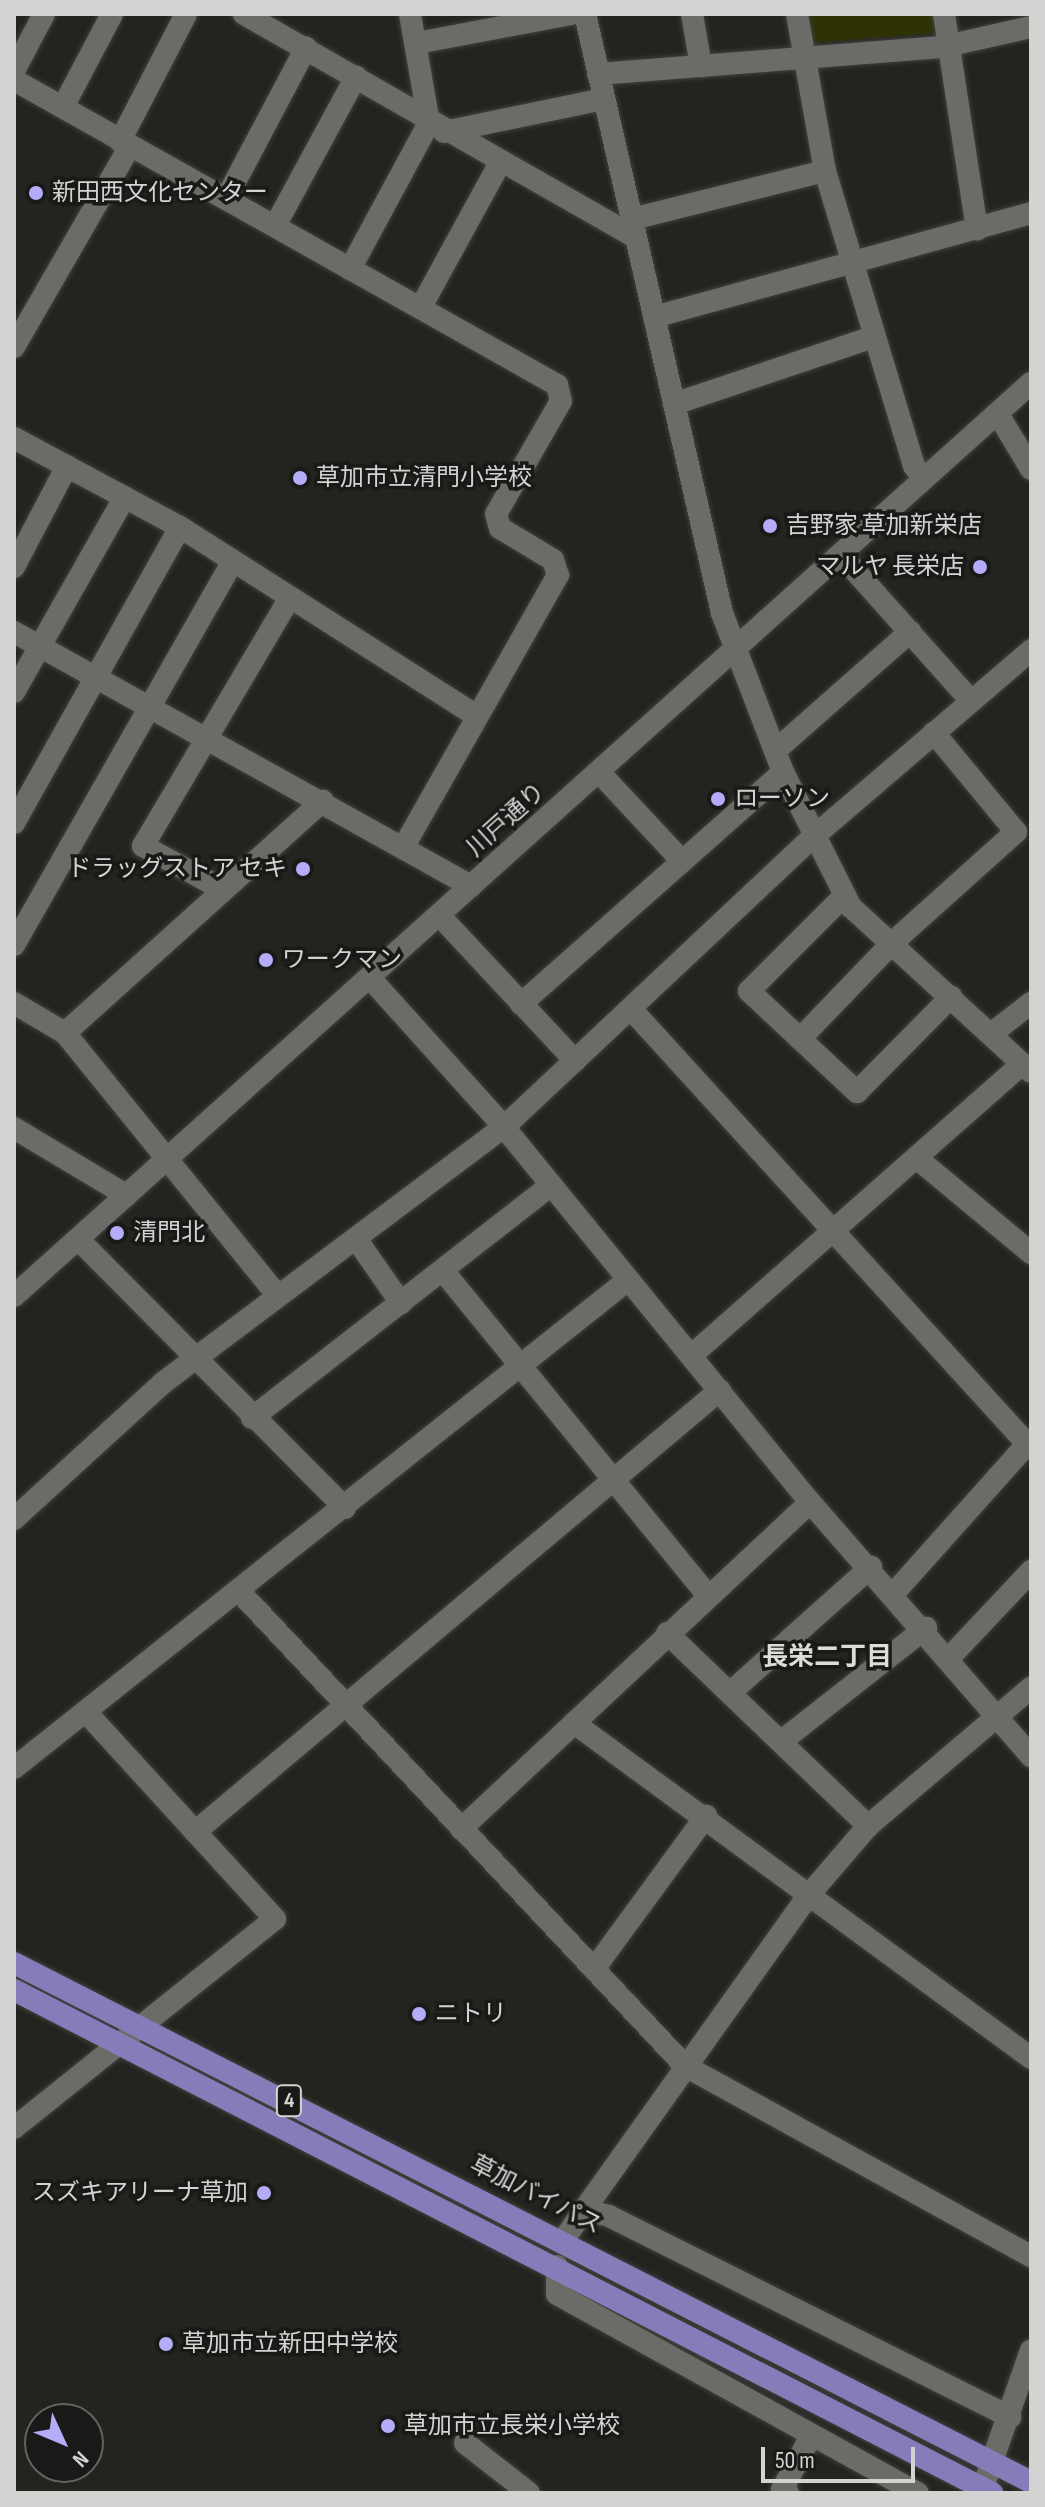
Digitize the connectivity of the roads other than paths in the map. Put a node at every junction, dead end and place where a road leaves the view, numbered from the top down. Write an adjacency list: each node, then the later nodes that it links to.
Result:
1 (44, 14): 17 (street)
2 (112, 14): 22 (street)
3 (186, 14): 24 (street)
4 (244, 14): 14 (street)
5 (410, 14): 12 (street)
6 (571, 14): 12 (street)
7 (585, 14): 18 (street)
8 (692, 14): 16 (street)
9 (797, 14): 15 (street)
10 (944, 14): 13 (street)
11 (1031, 27): 13 (street)
12 (417, 43): 23 (street)
13 (949, 46): 15 (street); 31 (street)
14 (306, 48): 19 (street); 27 (street)
15 (803, 59): 16 (street); 26 (street)
16 (701, 66): 18 (street)
17 (14, 71)
18 (598, 74): 21 (street)
19 (356, 77): 23 (street); 29 (street)
20 (14, 80): 22 (street)
21 (604, 99): 23 (street); 30 (street)
22 (63, 107): 24 (street)
23 (436, 127): 25 (street); 33 (street)
24 (125, 144): 27 (street); 37 (street)
25 (500, 163): 30 (street); 34 (street)
26 (825, 171): 30 (street); 32 (street)
27 (227, 197): 29 (street)
28 (1031, 213): 31 (street)
29 (275, 226): 33 (street)
30 (634, 229): 35 (street)
31 (977, 229): 32 (street)
32 (852, 267): 35 (street); 36 (street)
33 (350, 269): 34 (street)
34 (421, 307): 60 (street)
35 (654, 317): 39 (street)
36 (873, 337): 39 (street); 44 (street)
37 (14, 347)
38 (1031, 383): 40 (street, 川戸通り)
39 (674, 404): 55 (street)
40 (998, 414): 43 (street); 44 (street, 川戸通り)
41 (14, 438): 42 (street)
42 (67, 466): 45 (street); 49 (street)
43 (1031, 469)
44 (924, 478): 47 (street, 川戸通り)
45 (125, 497): 46 (street); 53 (street)
46 (180, 527): 48 (street); 56 (street)
47 (841, 555): 52 (street); 55 (street, 川戸通り)
48 (233, 561): 50 (street); 59 (street)
49 (14, 567)
50 (290, 597): 60 (street); 62 (street)
51 (14, 632): 53 (street)
52 (910, 632): 58 (street); 63 (street)
53 (40, 646): 56 (street); 57 (street)
54 (1031, 650): 58 (street)
55 (734, 652): 63 (street); 64 (street, 川戸通り)
56 (95, 677): 59 (street); 67 (street)
57 (14, 692)
58 (971, 701): 61 (street)
59 (151, 706): 62 (street); 76 (street)
60 (477, 716): 69 (street)
61 (934, 733): 68 (street); 75 (street)
62 (208, 738): 66 (street); 72 (street)
63 (776, 750): 65 (street)
64 (599, 772): 70 (street); 71 (street, 川戸通り)
65 (783, 772): 68 (street); 70 (street)
66 (323, 801): 69 (street); 72 (street)
67 (14, 823)
68 (812, 838): 73 (street); 82 (street)
69 (404, 846): 71 (street)
70 (682, 861): 81 (street)
71 (471, 886): 74 (street, 川戸通り)
72 (222, 889): 83 (street)
73 (843, 897): 75 (street); 85 (street)
74 (440, 916): 77 (street, 川戸通り); 81 (street)
75 (891, 944): 78 (street); 85 (street)
76 (14, 945)
77 (370, 978): 88 (street); 90 (street, 川戸通り)
78 (951, 997): 84 (street); 85 (street)
79 (14, 1003): 83 (street)
80 (1031, 1003): 84 (street)
81 (521, 1004): 86 (street)
82 (631, 1009): 86 (street); 94 (street)
83 (65, 1033): 90 (street)
84 (991, 1034): 87 (street)
85 (800, 1039)
86 (575, 1061): 88 (street)
87 (1026, 1068): 91 (street)
88 (504, 1127): 92 (street); 96 (street)
89 (14, 1128): 93 (street)
90 (166, 1160): 93 (street, 川戸通り); 100 (street)
91 (919, 1160): 94 (street); 97 (street)
92 (550, 1186): 98 (street); 99 (street)
93 (126, 1195): 95 (street, 川戸通り)
94 (835, 1232): 103 (street); 108 (street)
95 (78, 1239): 101 (street, 川戸通り); 104 (street)
96 (357, 1240): 100 (street); 102 (street)
97 (1029, 1249)
98 (444, 1272): 102 (street); 105 (street)
99 (628, 1280): 103 (street); 105 (street)
100 (277, 1295): 104 (street)
101 (14, 1296)
102 (401, 1303): 107 (street)
103 (692, 1355): 106 (street)
104 (195, 1358): 107 (street); 112 (street)
105 (522, 1369): 109 (street); 111 (street)
106 (720, 1390): 109 (street); 110 (street)
107 (252, 1418): 111 (street)
108 (1030, 1444): 116 (street)
109 (612, 1479): 117 (street); 123 (street)
110 (810, 1502): 113 (street); 117 (street)
111 (345, 1508): 115 (street)
112 (14, 1519)
113 (871, 1567): 116 (street); 122 (street)
114 (1031, 1571): 120 (street)
115 (239, 1591): 123 (street); 124 (street)
116 (895, 1592): 118 (street)
117 (708, 1596): 119 (street)
118 (926, 1628): 120 (street); 127 (street)
119 (667, 1633): 122 (street); 126 (street)
120 (951, 1656): 125 (street)
121 (1031, 1688): 125 (street)
122 (731, 1692): 127 (street)
123 (343, 1702): 132 (street); 133 (street)
124 (86, 1712): 129 (street); 133 (street)
125 (995, 1713): 128 (street); 131 (street)
126 (574, 1723): 130 (street); 132 (street)
127 (783, 1740): 131 (street)
128 (1031, 1756)
129 (14, 1768)
130 (706, 1816): 134 (street); 136 (street)
131 (868, 1826): 134 (street)
132 (461, 1829): 136 (street)
133 (195, 1832): 138 (street)
134 (808, 1896): 140 (street); 141 (street)
135 (14, 1963): 138 (highway, 草加バイパス / 4)
136 (594, 1969): 141 (street)
137 (14, 1990): 139 (highway, 4)
138 (139, 2027): 139 (street); 144 (highway, 草加バイパス / 4)
139 (116, 2040): 142 (street); 146 (highway, 4)
140 (1031, 2058)
141 (685, 2066): 143 (street); 145 (street)
142 (14, 2128)
143 (584, 2210): 144 (street); 148 (street)
144 (565, 2238): 151 (highway, 草加バイパス / 4)
145 (1031, 2256)
146 (557, 2266): 149 (street); 153 (highway, 4)
147 (1031, 2350): 148 (street)
148 (1011, 2417): 151 (street)
149 (811, 2436): 155 (street); 156 (street)
150 (465, 2443): 154 (street)
151 (994, 2463): 152 (highway, 草加バイパス / 4); 153 (street)
152 (1031, 2482)
153 (985, 2491)
154 (529, 2493)
155 (788, 2493)
156 (918, 2493)

